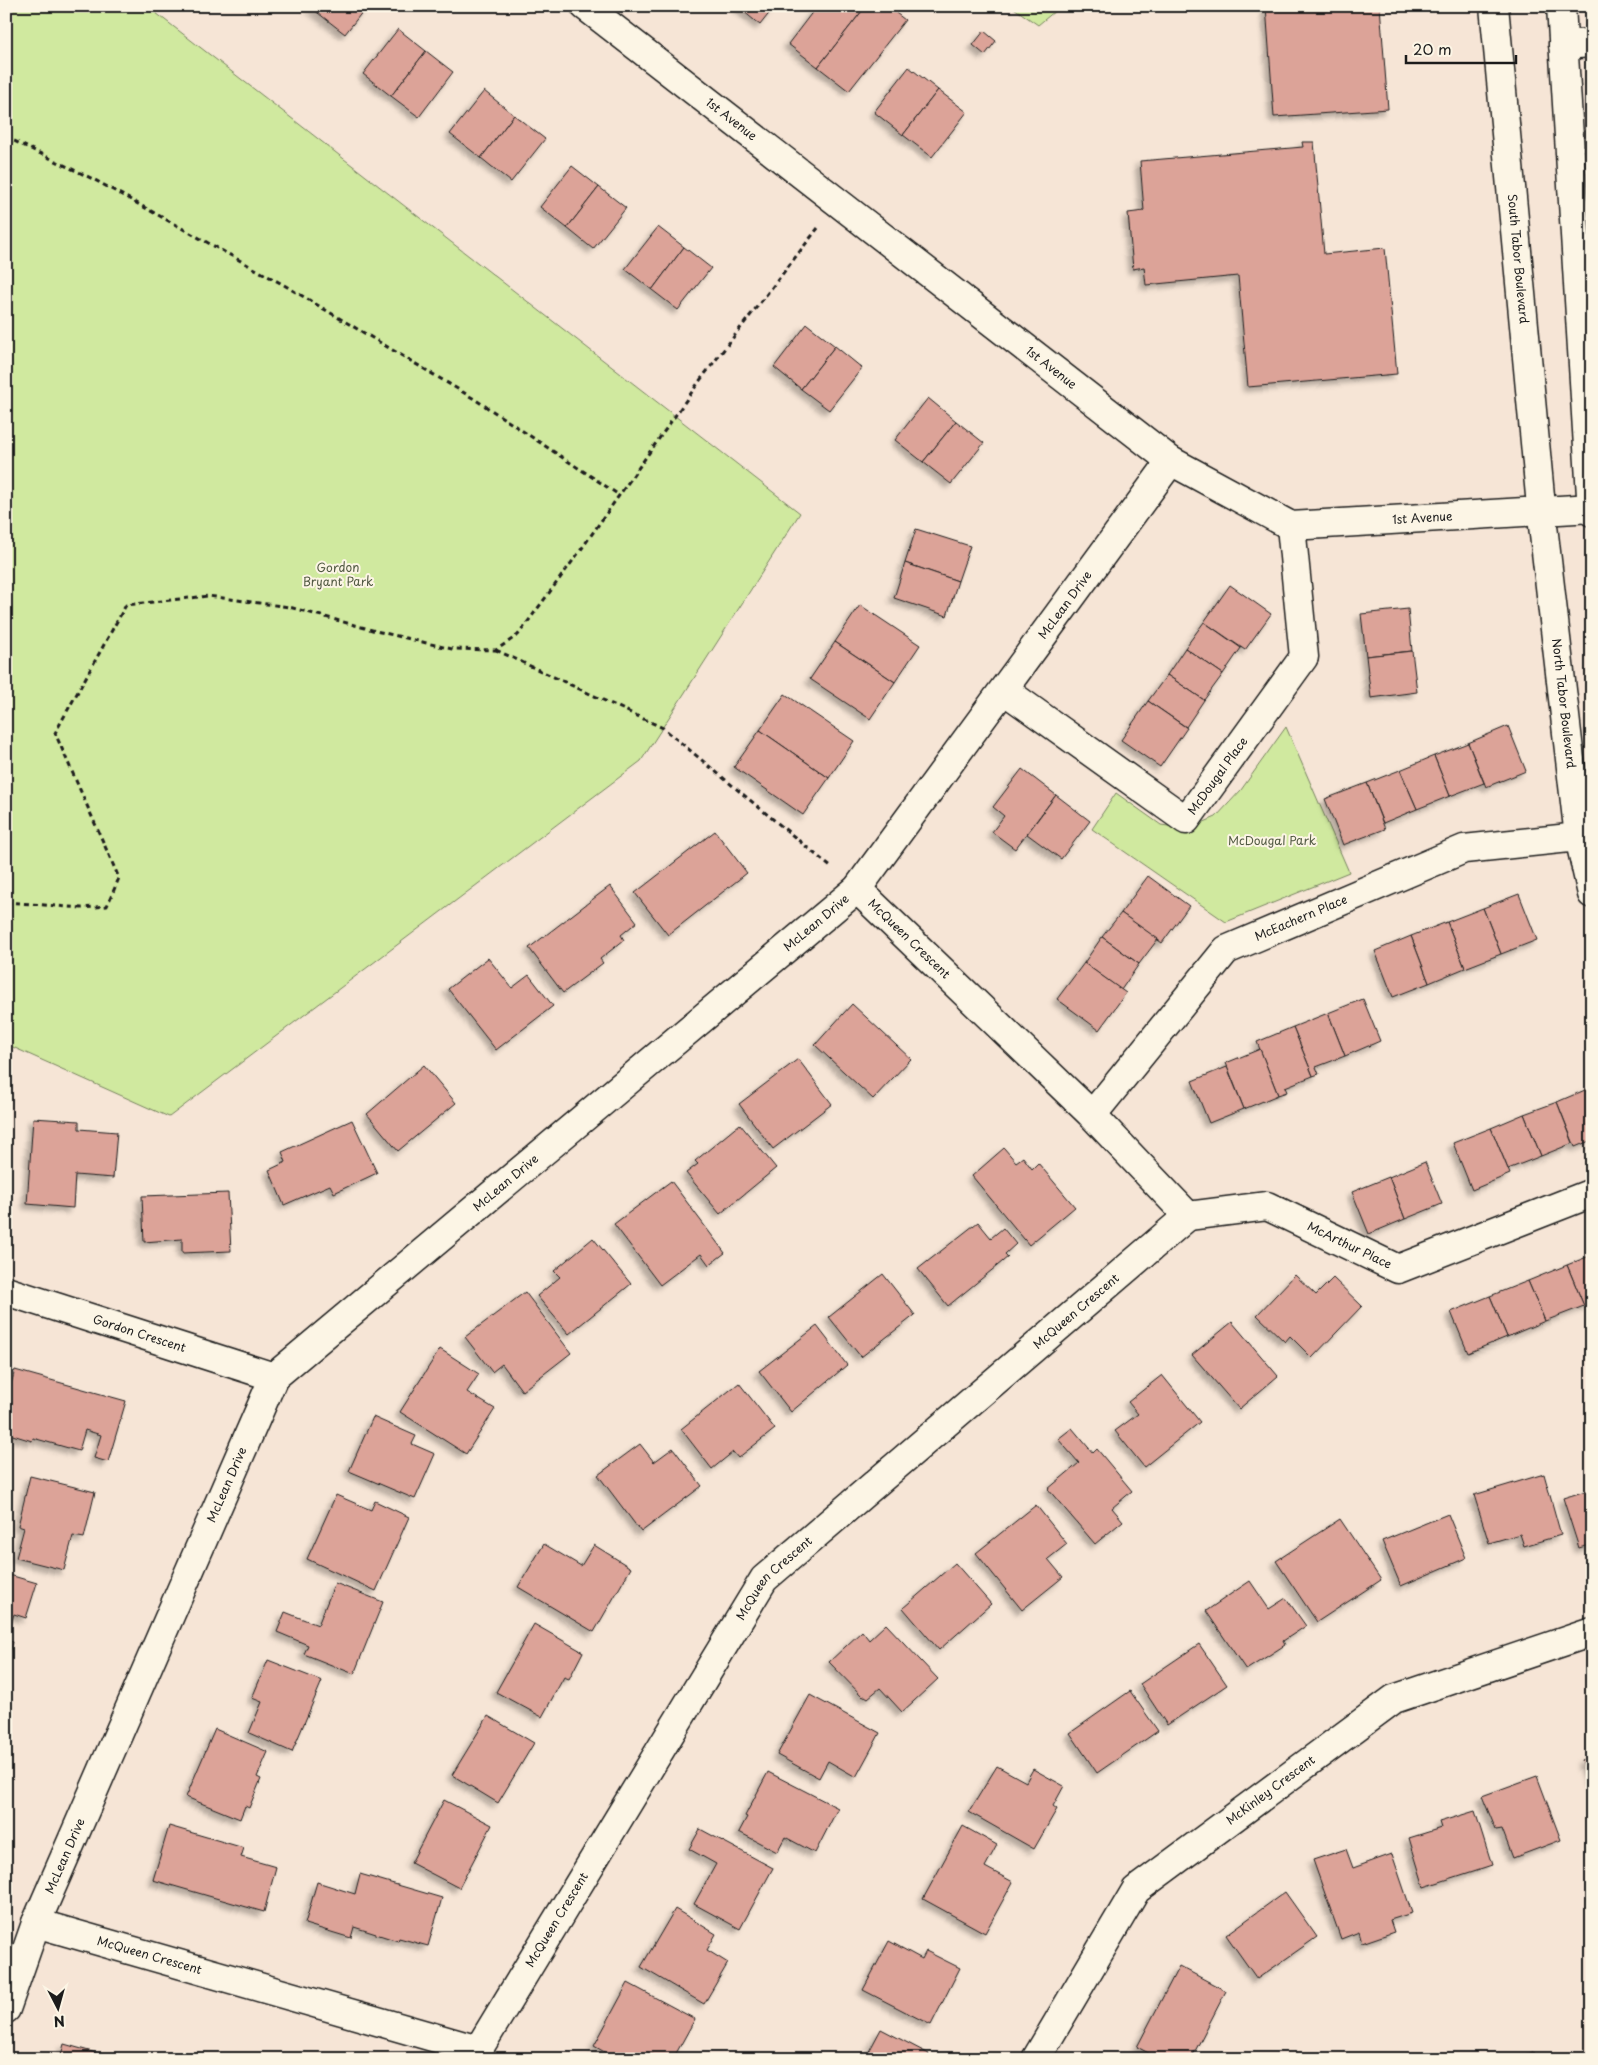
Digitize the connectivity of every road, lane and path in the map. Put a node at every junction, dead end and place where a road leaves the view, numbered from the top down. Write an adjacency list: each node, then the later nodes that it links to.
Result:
1 (585, 6): 7 (street, 1st Avenue)
2 (1494, 6): 12 (street, South Tabor Boulevard)
3 (1561, 6): 5 (street)
4 (1592, 43): 5 (street)
5 (1563, 44): 8 (street)
6 (6, 137): 10 (path)
7 (838, 203): 9 (street, 1st Avenue); 10 (path)
8 (1583, 226): 11 (street)
9 (1172, 461): 13 (street, 1st Avenue); 15 (street, McLean Drive)
10 (619, 495): 14 (path)
11 (1592, 509): 12 (street, 1st Avenue)
12 (1542, 511): 13 (street, 1st Avenue); 16 (street, North Tabor Boulevard)
13 (1292, 526): 15 (street, McDougal Place)
14 (496, 650): 17 (path); 19 (path)
15 (1004, 690): 17 (street, McLean Drive)
16 (1579, 837): 18 (street, North Tabor Boulevard); 20 (street, McEachern Place)
17 (858, 889): 20 (street, McQueen Crescent); 24 (street, McLean Drive)
18 (1592, 894)
19 (6, 902)
20 (1092, 1115): 22 (street, McQueen Crescent)
21 (1592, 1194): 22 (street, McArthur Place)
22 (1188, 1216): 26 (street, McQueen Crescent)
23 (6, 1291): 24 (street, Gordon Crescent)
24 (274, 1377): 26 (street, McLean Drive)
25 (1592, 1632): 28 (street, McKinley Crescent)
26 (36, 1923): 27 (street, McLean Drive)
27 (6, 2010)
28 (1036, 2059)

